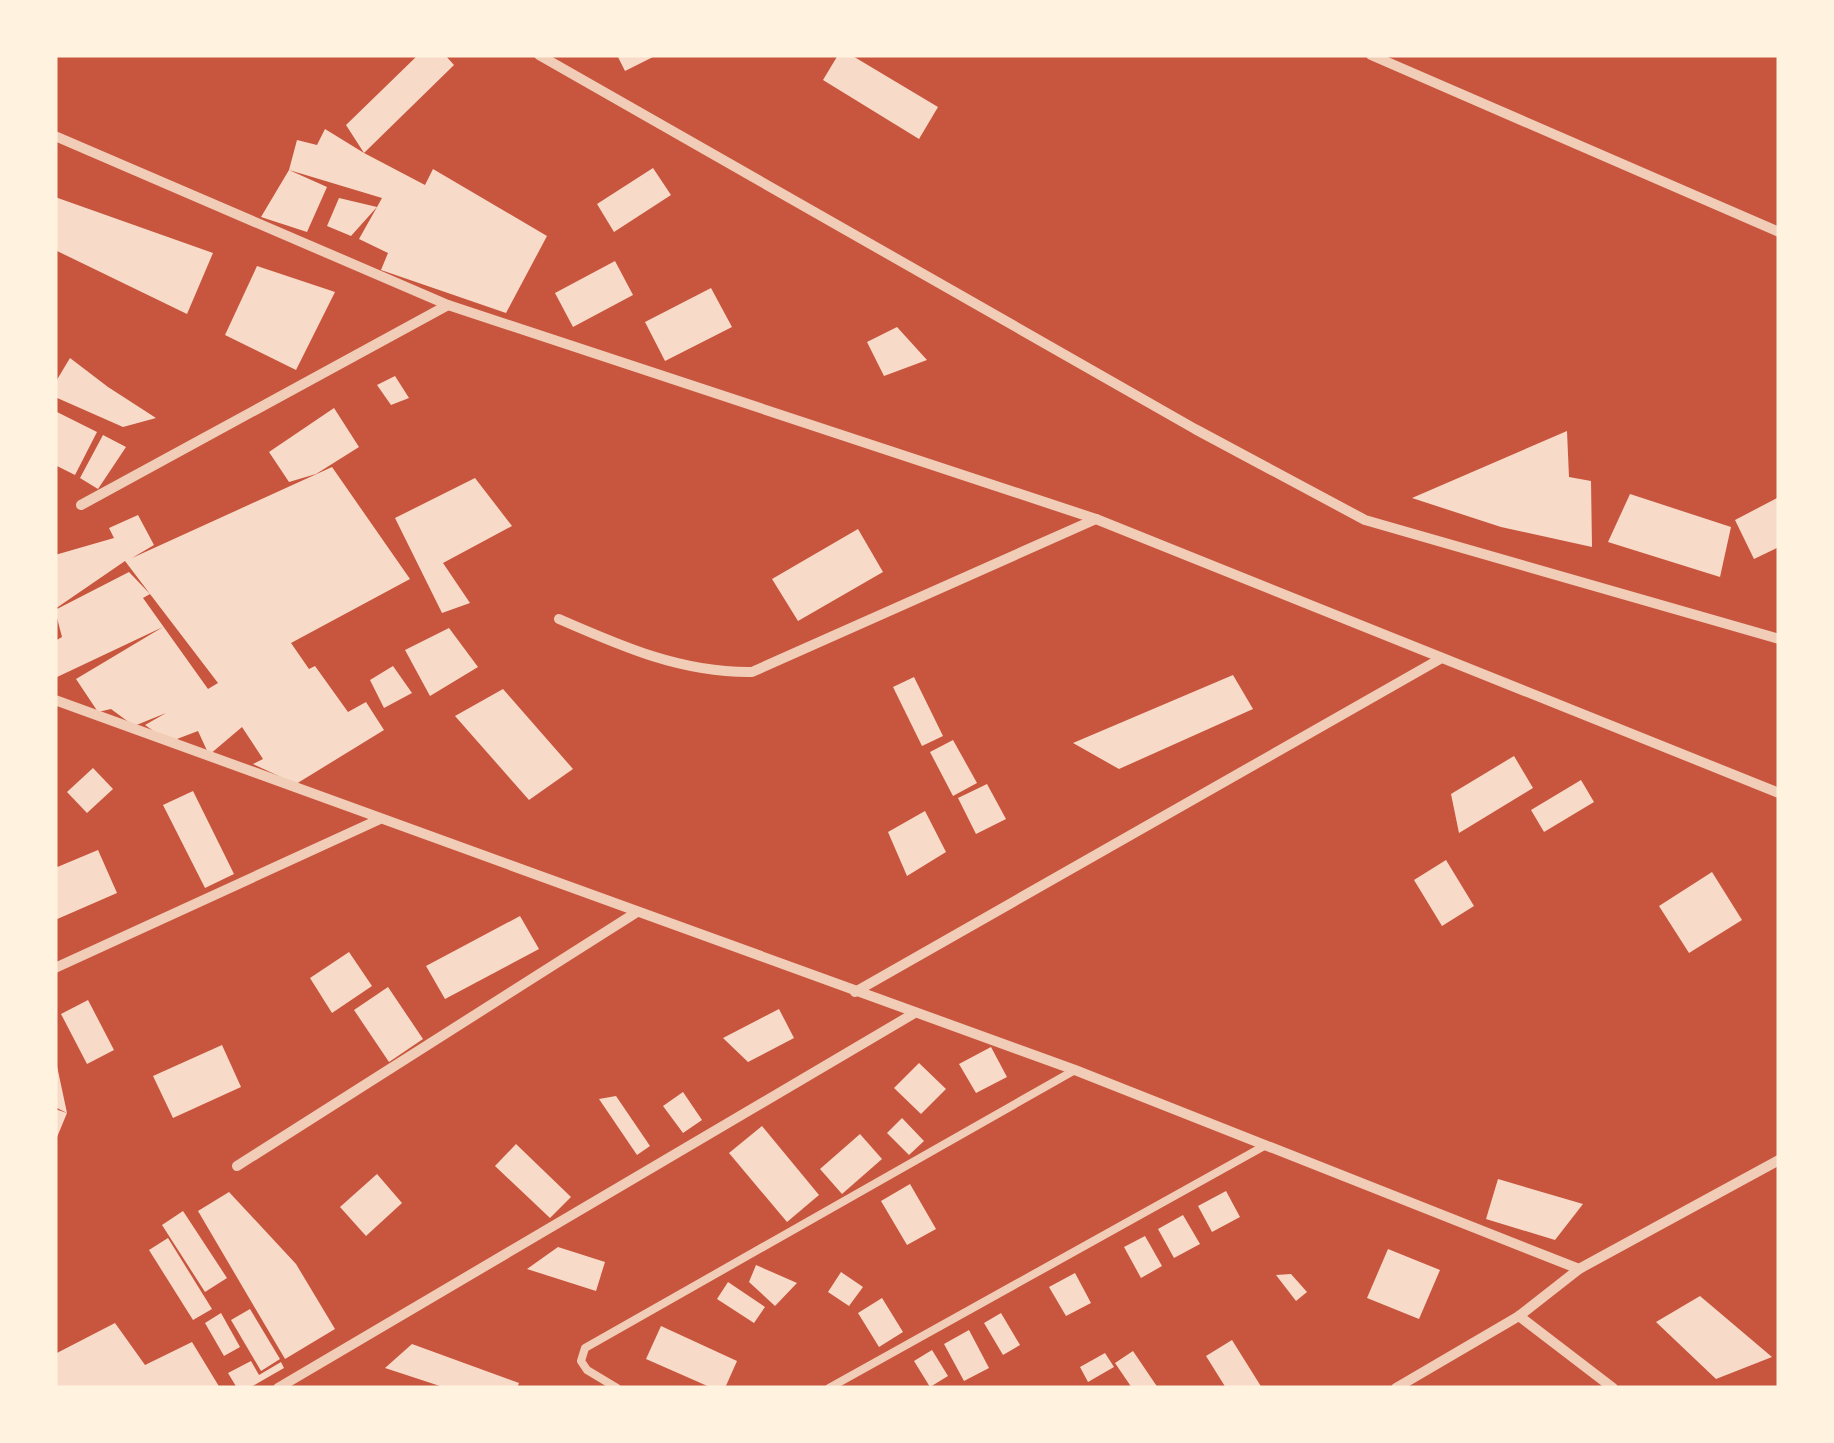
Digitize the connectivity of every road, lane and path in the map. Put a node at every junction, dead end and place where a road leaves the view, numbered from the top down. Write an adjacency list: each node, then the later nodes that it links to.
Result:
1 (539, 55): 9 (street)
2 (1371, 55): 4 (street)
3 (55, 136): 5 (street)
4 (1779, 232)
5 (448, 304): 6 (street); 7 (street)
6 (82, 505)
7 (1096, 520): 8 (street); 10 (street)
8 (560, 620)
9 (1779, 640)
10 (1440, 659): 12 (street); 16 (street)
11 (55, 700): 13 (street)
12 (1779, 793)
13 (378, 820): 14 (street); 15 (street)
14 (637, 912): 16 (street); 21 (street)
15 (55, 968)
16 (856, 992): 17 (street)
17 (913, 1014): 18 (street); 24 (street)
18 (1075, 1070): 19 (street); 25 (lane)
19 (1266, 1144): 22 (street); 26 (lane)
20 (1779, 1160): 22 (street)
21 (237, 1166)
22 (1579, 1269): 23 (street)
23 (1519, 1316): 27 (street); 28 (street)
24 (278, 1388)
25 (617, 1388)
26 (829, 1388)
27 (1396, 1388)
28 (1613, 1388)

